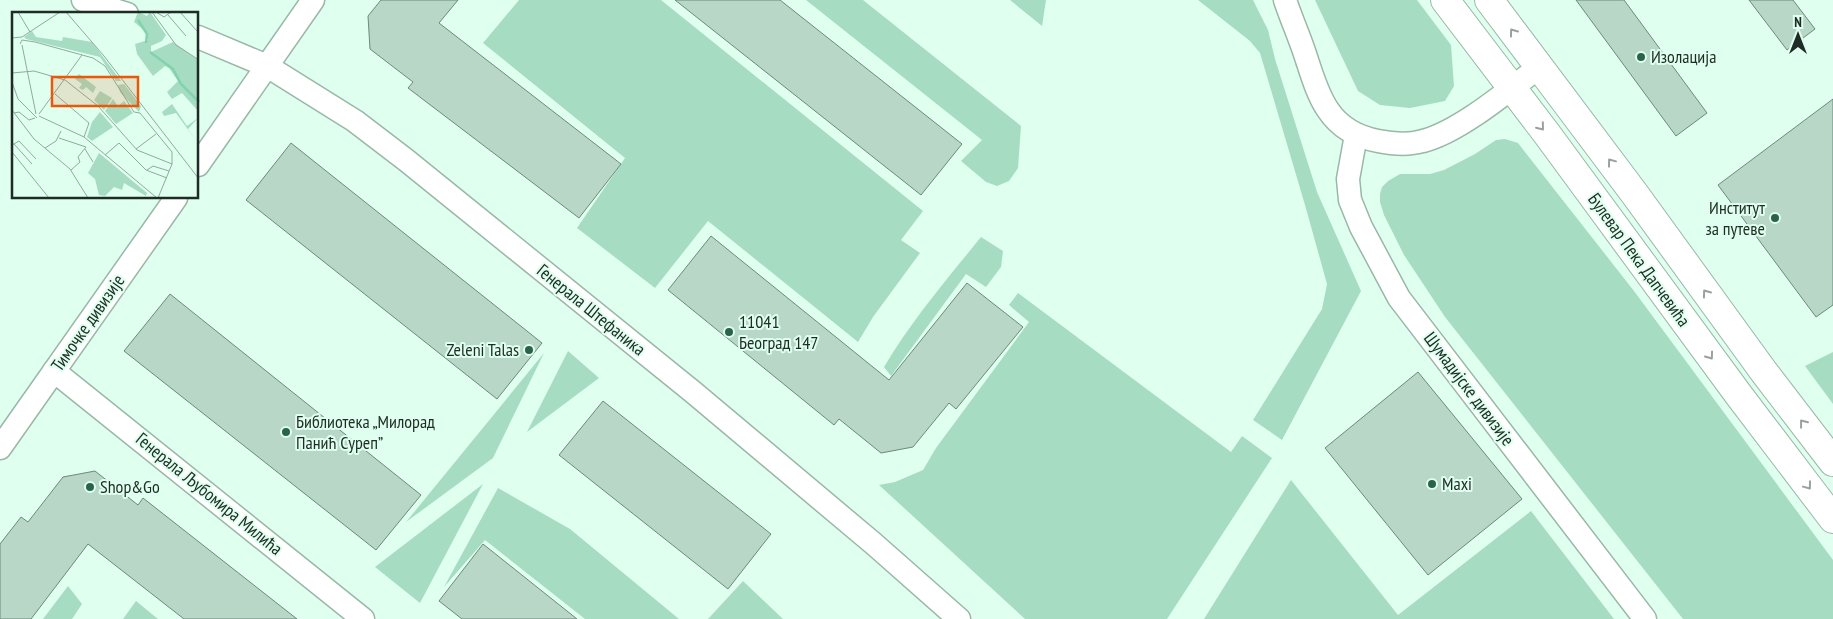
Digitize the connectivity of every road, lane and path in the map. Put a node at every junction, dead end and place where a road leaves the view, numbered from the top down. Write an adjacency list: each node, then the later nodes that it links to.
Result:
1 (83, 0): 6 (street)
2 (313, 0): 8 (street)
3 (1285, 0): 11 (street)
4 (1445, 0): 10 (street, Булевар Пека Дапчевића)
5 (1489, 0): 9 (street, Булевар Пека Дапчевића, one-way to 5)
6 (121, 12)
7 (199, 38): 8 (street, Генерала Штефаника)
8 (267, 66): 12 (street); 19 (street, Генерала Штефаника)
9 (1539, 68): 10 (street); 16 (street, Булевар Пека Дапчевића, one-way to 9)
10 (1511, 89): 11 (street); 17 (street, Булевар Пека Дапчевића, one-way to 17)
11 (1356, 135): 20 (street, Шумадијске дивизије)
12 (199, 164)
13 (175, 199): 14 (street, Тимочке дивизије)
14 (54, 371): 15 (street, Тимочке дивизије); 18 (street, Генерала Љубомира Милића)
15 (0, 448)
16 (1833, 462)
17 (1833, 520)
18 (364, 619)
19 (959, 619)
20 (1645, 619)

